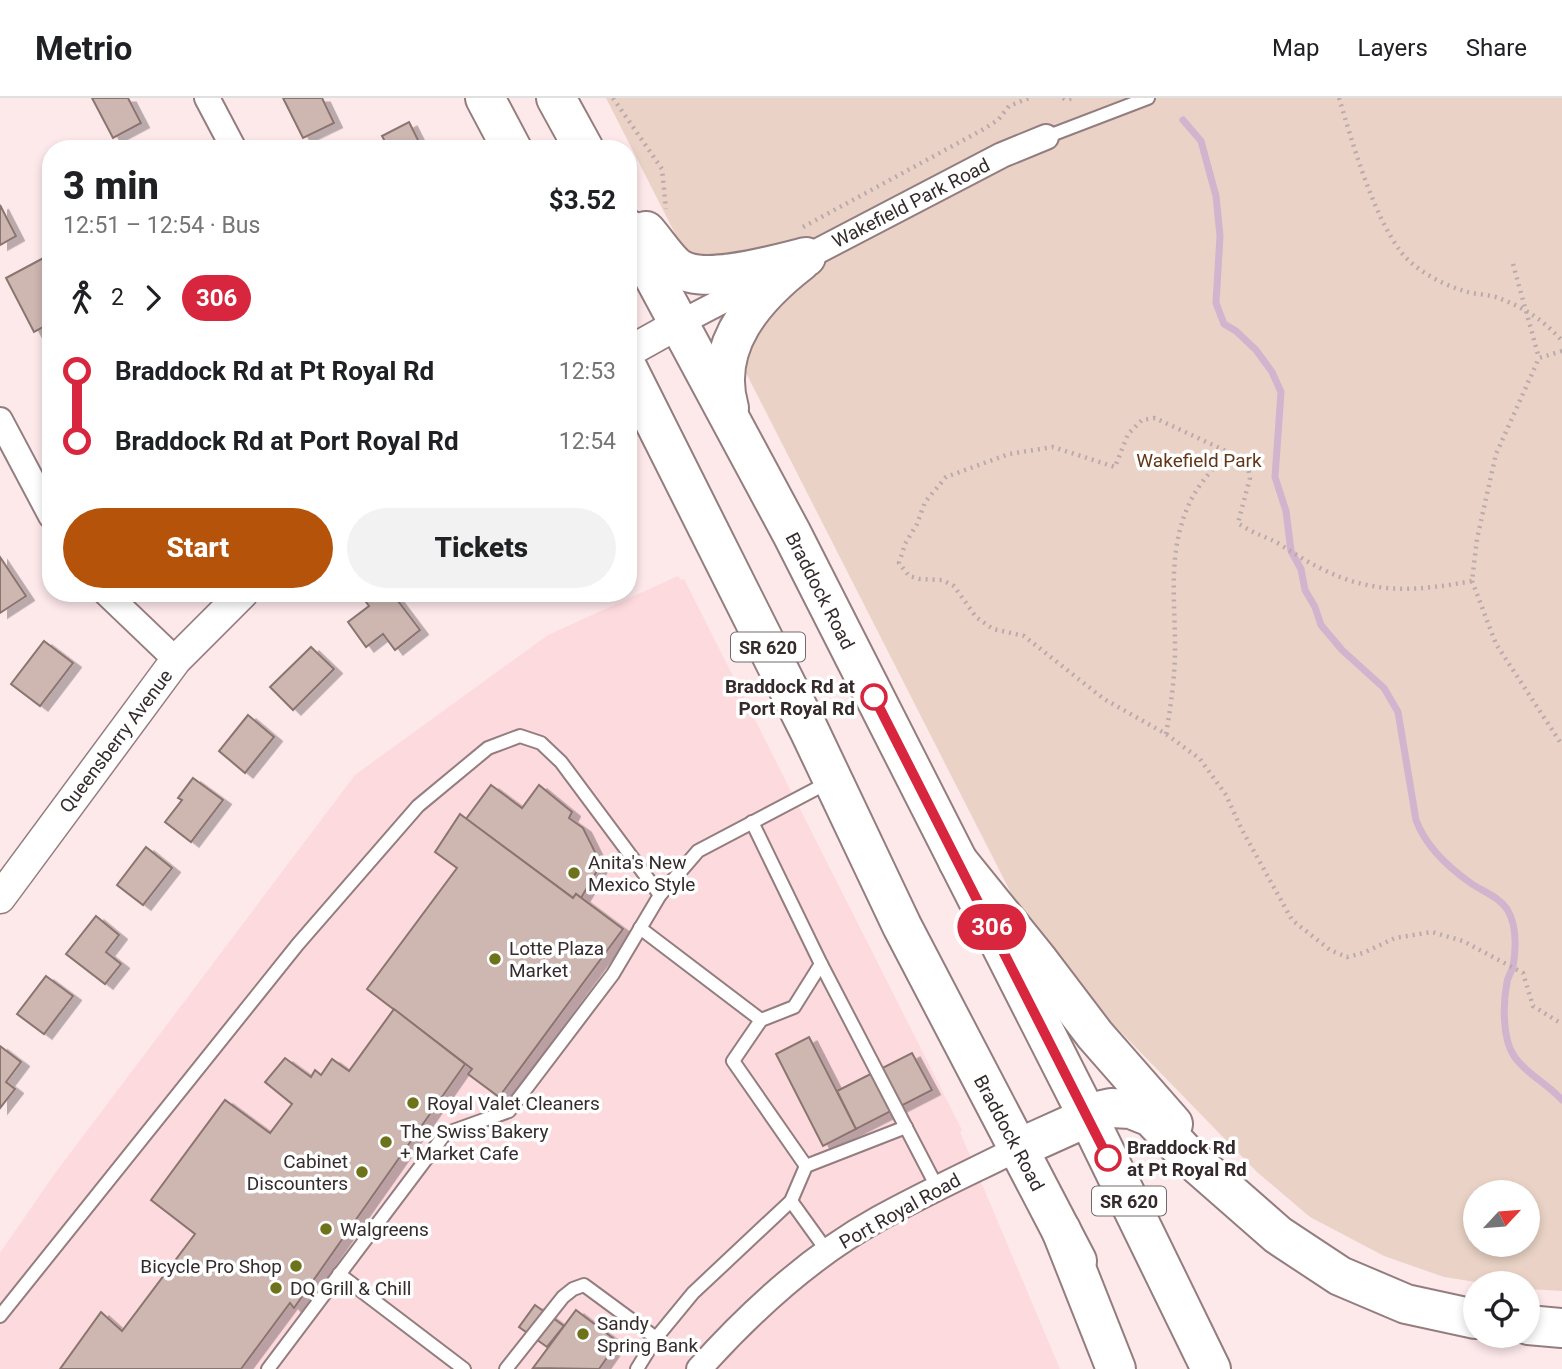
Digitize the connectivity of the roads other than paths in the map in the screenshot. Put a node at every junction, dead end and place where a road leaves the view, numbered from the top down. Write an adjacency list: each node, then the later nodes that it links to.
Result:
1 (207, 98): 6 (street)
2 (485, 98): 7 (main road)
3 (556, 98): 8 (main road)
4 (1148, 98): 5 (lane, Wakefield Park Road)
5 (1046, 137): 10 (street, Wakefield Park Road)
6 (229, 140)
7 (507, 140)
8 (579, 140)
9 (637, 221): 10 (main road)
10 (802, 243): 12 (street, Wakefield Park Road); 16 (main road)
11 (637, 245): 12 (main road, Braddock Road / SR 620)
12 (680, 323): 13 (street); 16 (main road, Braddock Road / SR 620)
13 (637, 347)
14 (637, 387): 21 (main road, Braddock Road / SR 620)
15 (0, 420): 17 (street)
16 (733, 423): 23 (main road, Braddock Road / SR 620)
17 (42, 499)
18 (115, 602): 20 (street)
19 (234, 602): 20 (street, Queensberry Avenue)
20 (176, 660): 25 (street, Queensberry Avenue)
21 (832, 780): 22 (lane); 31 (main road, Braddock Road / SR 620)
22 (752, 822): 24 (lane); 27 (lane)
23 (958, 861): 29 (main road, Braddock Road / SR 620); 34 (main road)
24 (660, 895): 26 (lane); 39 (lane)
25 (0, 898)
26 (640, 928): 28 (lane); 38 (lane)
27 (821, 964): 28 (lane); 30 (lane)
28 (761, 1020): 32 (lane)
29 (1088, 1116): 31 (main road); 34 (main road); 51 (main road, Braddock Road / SR 620)
30 (906, 1127): 32 (lane); 33 (lane)
31 (1017, 1149): 33 (street, Port Royal Road); 36 (main road, Braddock Road / SR 620)
32 (806, 1166): 35 (lane)
33 (938, 1189): 37 (street, Port Royal Road)
34 (1235, 1198): 40 (main road)
35 (791, 1201): 37 (lane); 43 (lane)
36 (1061, 1230): 49 (main road); 50 (main road, Braddock Road / SR 620)
37 (827, 1251): 48 (street, Port Royal Road)
38 (339, 1274): 44 (lane); 45 (lane)
39 (0, 1316)
40 (1463, 1316)
41 (1540, 1326): 42 (main road)
42 (1562, 1328)
43 (656, 1338): 46 (lane); 47 (lane)
44 (268, 1369)
45 (464, 1369)
46 (506, 1369)
47 (637, 1369)
48 (699, 1369)
49 (1116, 1369)
50 (1132, 1369)
51 (1211, 1369)

